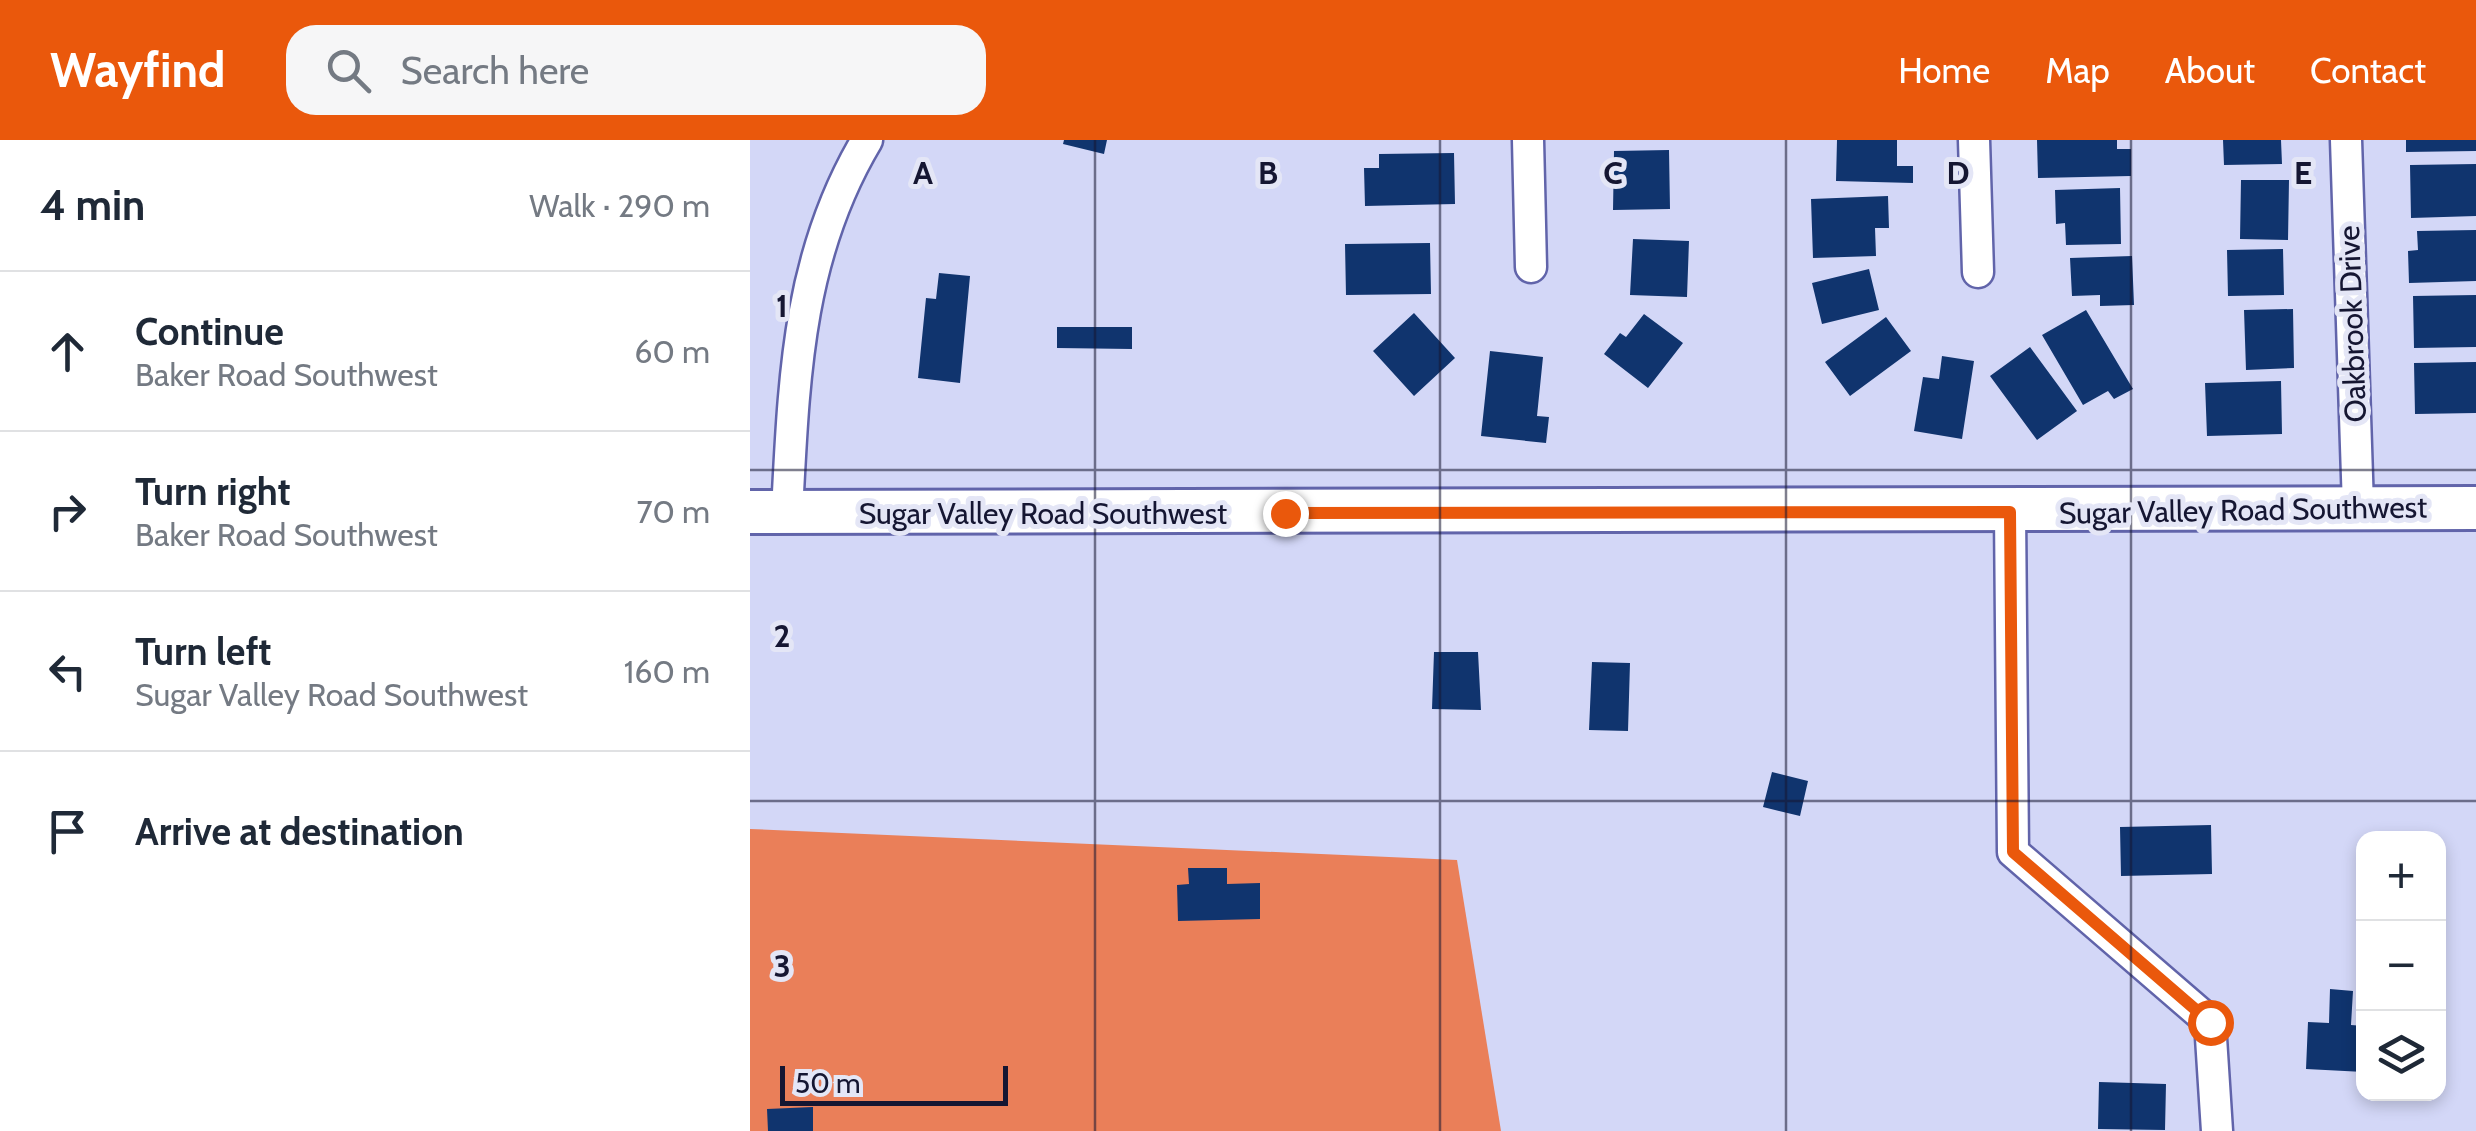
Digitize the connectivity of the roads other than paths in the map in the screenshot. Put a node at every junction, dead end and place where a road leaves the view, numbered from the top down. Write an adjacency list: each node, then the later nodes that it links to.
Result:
1 (867, 140): 9 (street)
2 (1528, 140): 5 (street)
3 (1974, 140): 6 (street)
4 (2346, 140): 7 (street, Oakbrook Drive)
5 (1530, 266)
6 (1978, 272)
7 (2358, 507): 8 (street, Sugar Valley Road Southwest); 10 (street, Sugar Valley Road Southwest)
8 (2476, 508)
9 (769, 512): 10 (street, Sugar Valley Road Southwest)
10 (2010, 512): 11 (street)
11 (2216, 1131)

